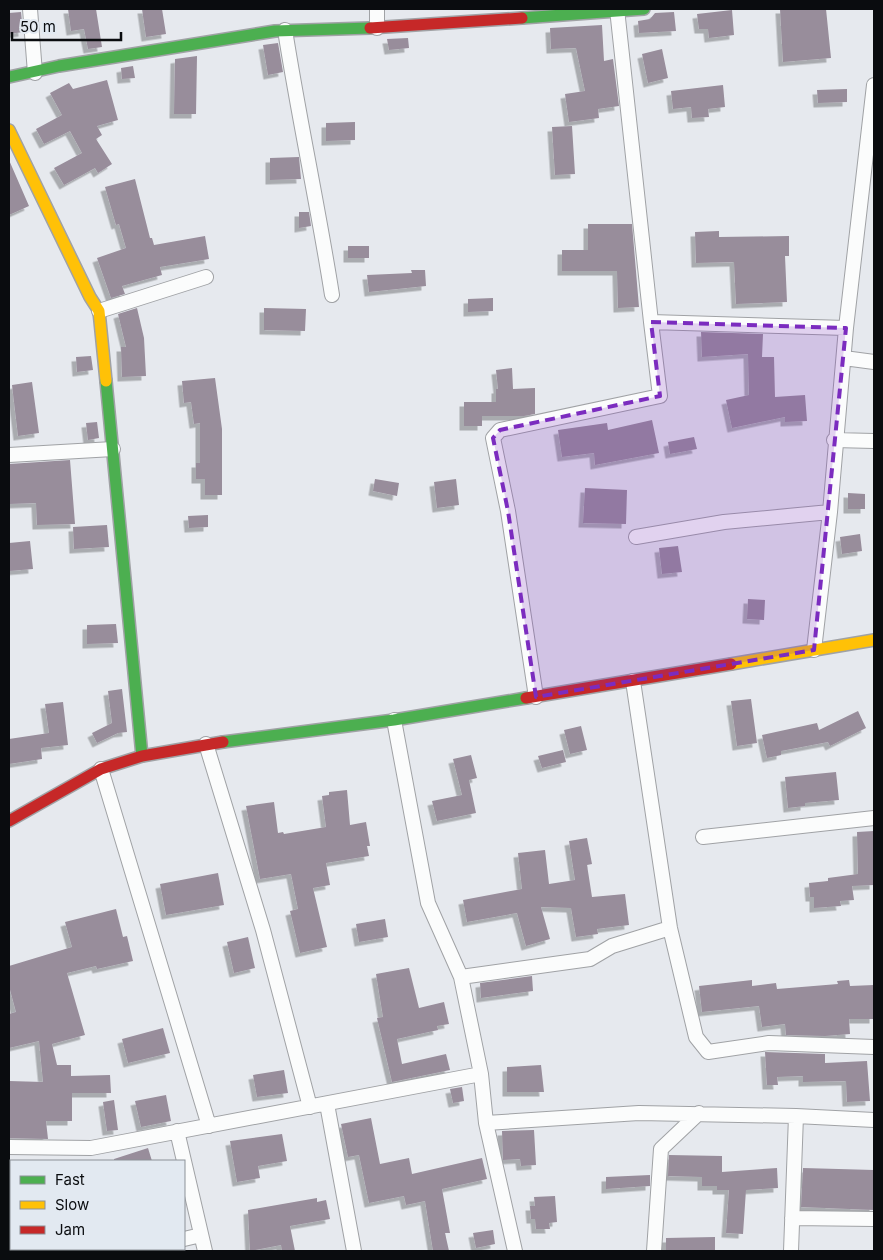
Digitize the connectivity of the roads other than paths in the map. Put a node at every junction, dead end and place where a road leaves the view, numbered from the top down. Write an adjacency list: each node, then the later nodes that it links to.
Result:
1 (30, 9): 7 (street)
2 (378, 9): 5 (street)
3 (644, 9): 4 (street)
4 (617, 10): 5 (street); 14 (street)
5 (377, 28): 6 (street)
6 (285, 30): 7 (street); 12 (street)
7 (35, 73): 8 (street)
8 (9, 77)
9 (874, 85): 15 (street)
10 (9, 130): 13 (street)
11 (206, 277): 13 (street)
12 (332, 294)
13 (99, 312): 20 (street)
14 (652, 322): 15 (street); 27 (street)
15 (846, 328): 16 (street)
16 (844, 358): 17 (street); 18 (street)
17 (874, 362)
18 (834, 440): 19 (street); 22 (street)
19 (874, 441)
20 (113, 449): 21 (street); 30 (street)
21 (9, 455)
22 (830, 512): 23 (street); 25 (street)
23 (636, 537)
24 (874, 640): 25 (street)
25 (814, 650): 26 (street)
26 (633, 681): 27 (street); 35 (street)
27 (536, 697): 28 (street)
28 (394, 720): 29 (street); 36 (street)
29 (206, 744): 30 (street); 40 (street)
30 (142, 756): 31 (street)
31 (101, 770): 33 (street); 45 (street)
32 (874, 818): 34 (street)
33 (9, 821)
34 (703, 837)
35 (670, 928): 36 (street); 37 (street)
36 (461, 977): 38 (street)
37 (874, 1047)
38 (481, 1074): 39 (street); 44 (street)
39 (327, 1104): 40 (street); 55 (street)
40 (310, 1107): 45 (street)
41 (698, 1114): 42 (street); 44 (street); 57 (street)
42 (796, 1116): 43 (street); 50 (street)
43 (874, 1120)
44 (486, 1123): 56 (street)
45 (209, 1126): 46 (street)
46 (177, 1131): 47 (street); 48 (street)
47 (9, 1147)
48 (184, 1160)
49 (185, 1166): 52 (street)
50 (792, 1218): 51 (street); 58 (street)
51 (874, 1219)
52 (201, 1235): 53 (street); 54 (street)
53 (185, 1239)
54 (205, 1251)
55 (354, 1251)
56 (515, 1251)
57 (654, 1251)
58 (791, 1251)

